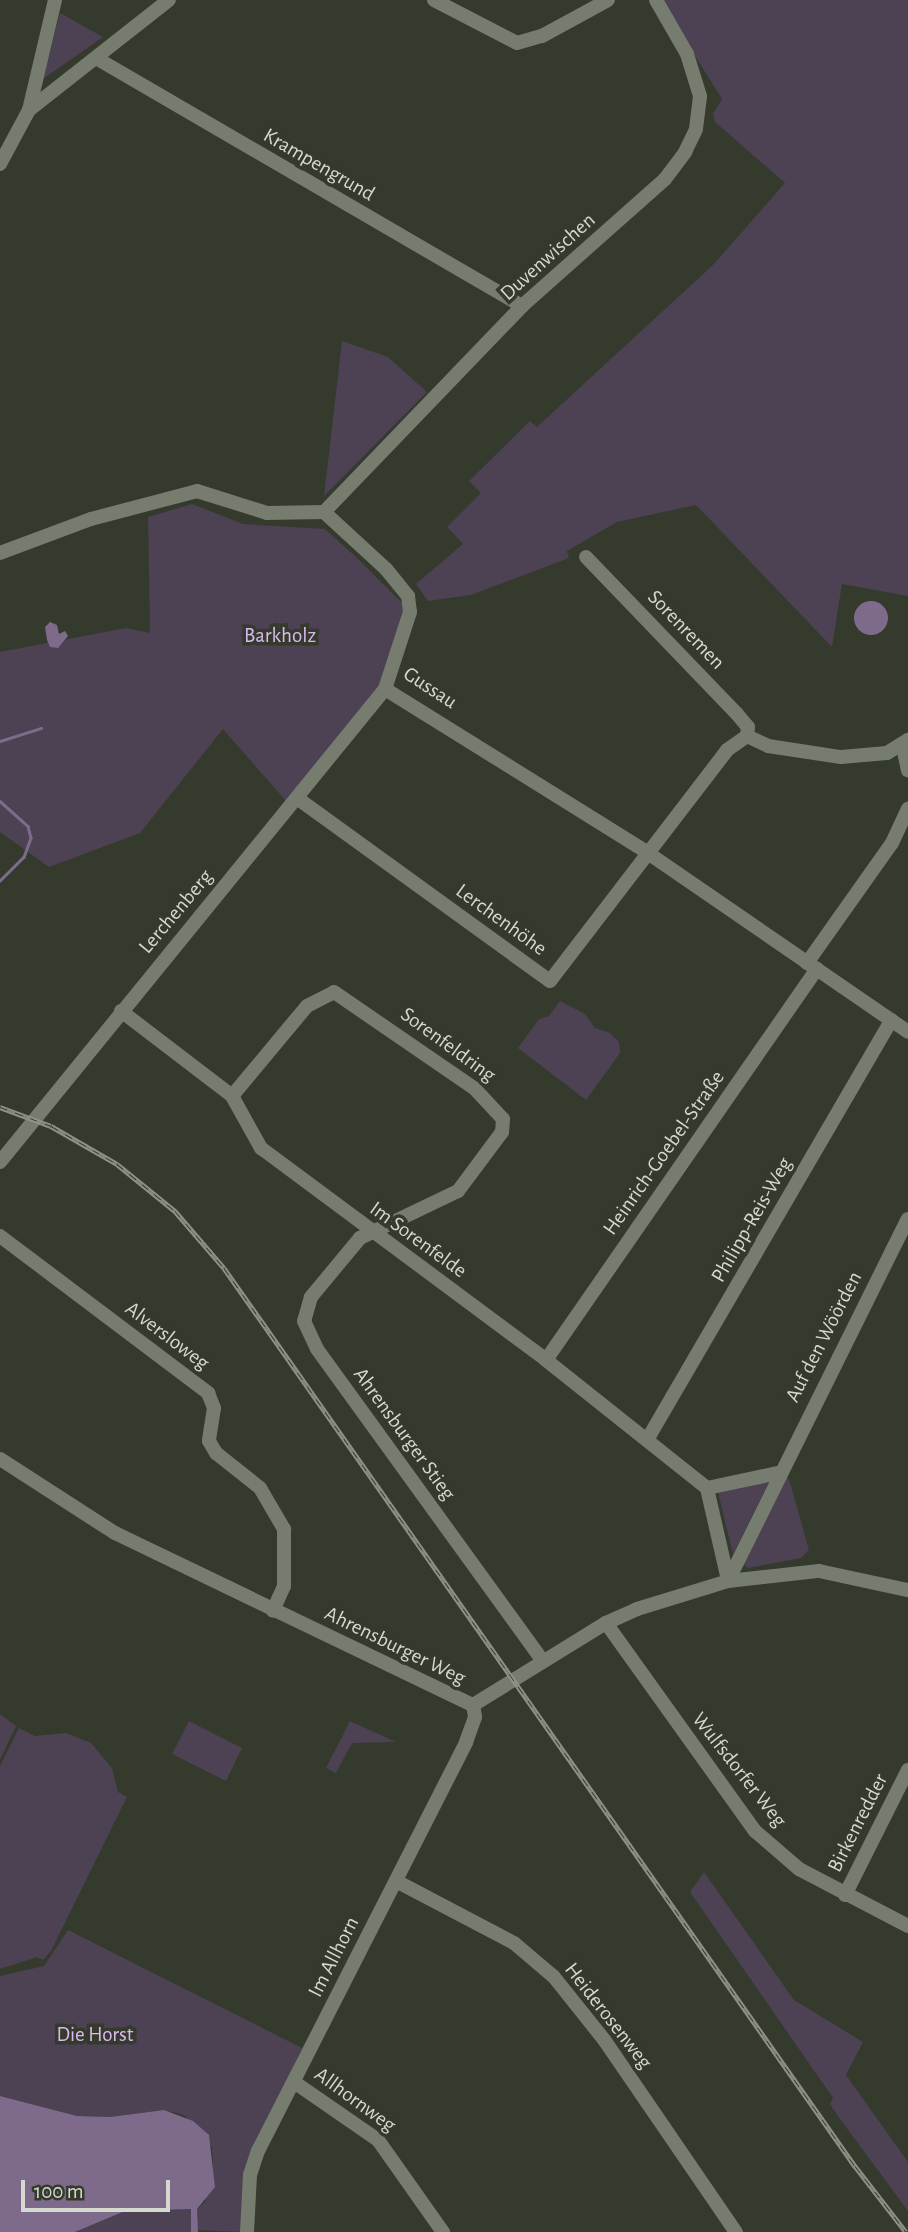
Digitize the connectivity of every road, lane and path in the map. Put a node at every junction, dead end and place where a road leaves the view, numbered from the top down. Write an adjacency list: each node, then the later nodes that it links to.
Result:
1 (55, 0): 7 (street)
2 (169, 0): 6 (street)
3 (434, 0): 4 (street)
4 (608, 0)
5 (656, 0): 9 (street, Duvenwischen)
6 (96, 58): 7 (street); 9 (street, Krampengrund)
7 (29, 110): 8 (street)
8 (0, 164)
9 (522, 306): 10 (street, Duvenwischen)
10 (324, 512): 11 (street); 13 (street, Gussau)
11 (0, 553)
12 (586, 557): 14 (street, Sorenremen)
13 (385, 689): 17 (street, Lerchenberg); 19 (street, Gussau)
14 (747, 736): 15 (street); 19 (street)
15 (905, 743): 16 (street)
16 (908, 770)
17 (297, 798): 19 (street, Lerchenhöhe); 21 (street, Lerchenberg)
18 (908, 808): 20 (street, Heinrich-Goebel-Straße)
19 (645, 851): 20 (street, Gussau)
20 (812, 966): 22 (street, Gussau); 29 (street, Heinrich-Goebel-Straße)
21 (121, 1010): 24 (street, Im Sorenfelde); 25 (street, Lerchenberg)
22 (891, 1020): 23 (street, Gussau); 30 (street, Philipp-Reis-Weg)
23 (908, 1032)
24 (232, 1096): 27 (street, Im Sorenfelde); 27 (street, Sorenfeldring)
25 (0, 1163)
26 (908, 1219): 32 (street, Auf den Wöörden)
27 (371, 1231): 29 (street, Im Sorenfelde); 38 (street, Ahrensburger Stieg)
28 (0, 1236): 36 (street, Alversloweg)
29 (546, 1360): 30 (street, Im Sorenfelde)
30 (647, 1440): 33 (street, Im Sorenfelde)
31 (0, 1459): 36 (street, Ahrensburger Weg)
32 (778, 1474): 33 (street); 34 (street, Auf den Wöörden)
33 (707, 1488): 34 (street)
34 (728, 1581): 35 (street, Ahrensburger Weg); 37 (street, Ahrensburger Weg)
35 (908, 1590)
36 (273, 1611): 39 (street, Ahrensburger Weg)
37 (606, 1623): 38 (street, Ahrensburger Weg); 42 (street, Wulfsdorfer Weg)
38 (542, 1661): 39 (street, Ahrensburger Weg)
39 (473, 1706): 41 (street, Im Allhorn)
40 (908, 1770): 42 (street, Birkenredder)
41 (396, 1881): 44 (street, Im Allhorn); 47 (street, Heiderosenweg)
42 (845, 1895): 43 (street, Wulfsdorfer Weg)
43 (908, 1926)
44 (294, 2082): 45 (street, Allhornweg); 46 (street, Im Allhorn)
45 (439, 2229)
46 (247, 2232)
47 (736, 2232)

